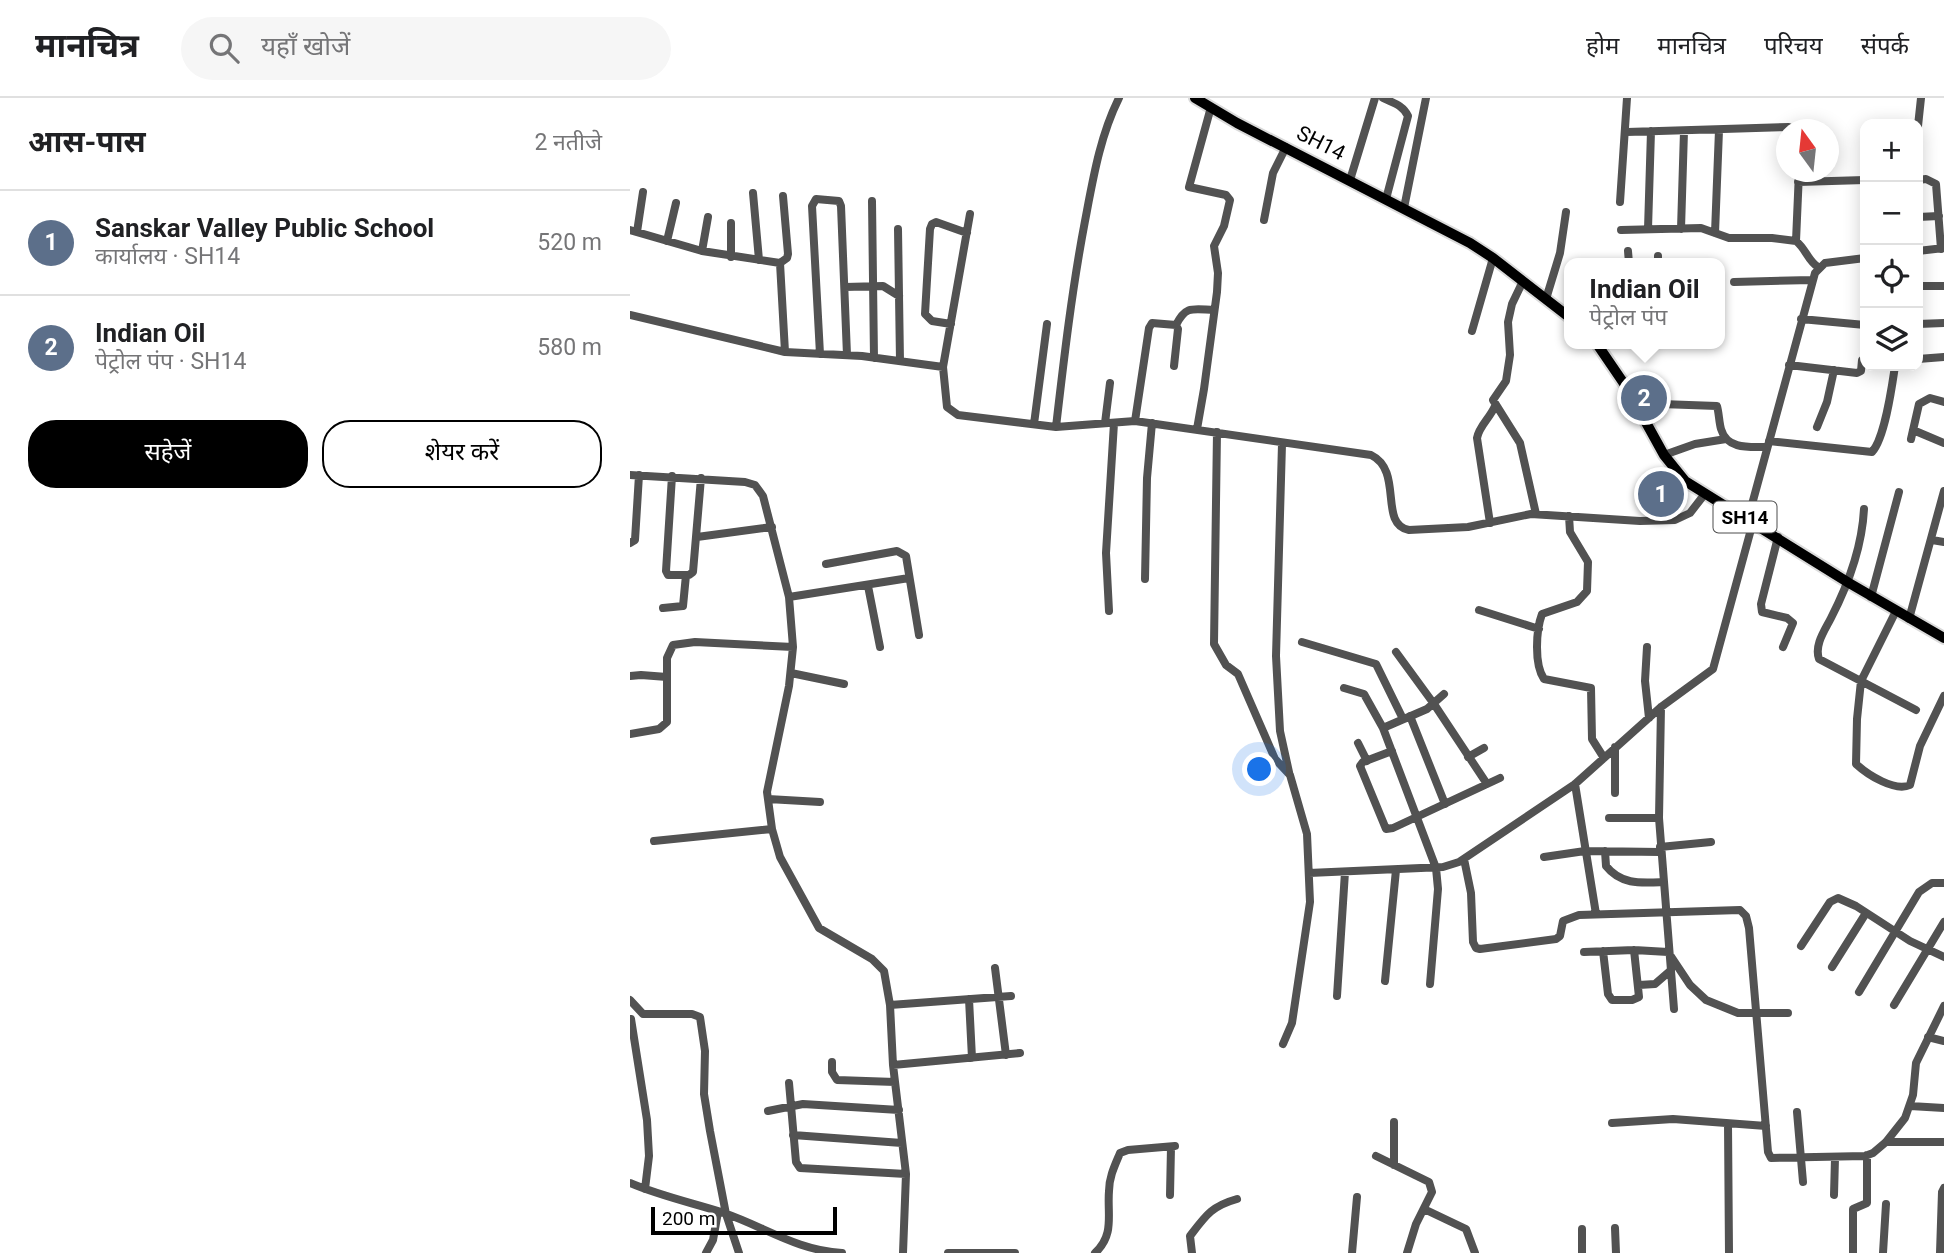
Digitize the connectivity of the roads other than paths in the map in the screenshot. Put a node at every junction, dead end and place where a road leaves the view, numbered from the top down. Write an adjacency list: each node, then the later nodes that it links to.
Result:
1 (1119, 98): 97 (street)
2 (1375, 98): 15 (street)
3 (1383, 98): 23 (street)
4 (1426, 98): 27 (street)
5 (1628, 98): 13 (street)
6 (1921, 98): 8 (street)
7 (1205, 102): 14 (main road, SH14 / SH14); 64 (street)
8 (1919, 119)
9 (1776, 128): 10 (street)
10 (1719, 130): 12 (street); 41 (street)
11 (1651, 131): 12 (street); 13 (street); 36 (street)
12 (1684, 131): 37 (street)
13 (1627, 132): 26 (street)
14 (1286, 147): 15 (main road, SH14 / SH14); 33 (street)
15 (1350, 180): 23 (main road, SH14 / SH14)
16 (1860, 180): 18 (street)
17 (1923, 180): 31 (street)
18 (1839, 181)
19 (1798, 182): 43 (street)
20 (643, 192): 39 (street)
21 (753, 192): 52 (street)
22 (783, 196): 53 (street)
23 (1387, 199): 27 (main road, SH14 / SH14)
24 (872, 201): 58 (street)
25 (676, 202): 42 (street)
26 (1620, 202)
27 (1404, 208): 49 (main road, SH14 / SH14)
28 (1566, 212): 63 (street)
29 (970, 214): 40 (street)
30 (708, 216): 45 (street)
31 (1939, 216): 32 (street); 44 (street)
32 (1923, 217)
33 (1264, 220)
34 (731, 223): 48 (street)
35 (898, 229): 62 (street)
36 (1648, 229): 37 (street); 38 (street)
37 (1681, 229): 41 (street)
38 (1621, 230)
39 (633, 231): 42 (street)
40 (967, 233): 69 (street); 69 (street)
41 (1715, 233): 43 (street)
42 (667, 241): 45 (street)
43 (1796, 241): 54 (street)
44 (1943, 249): 47 (street)
45 (702, 251): 48 (street)
46 (1628, 251): 50 (street)
47 (1923, 251)
48 (731, 257): 52 (street)
49 (1493, 258): 56 (main road, SH14 / SH14); 74 (street)
50 (1629, 258)
51 (1860, 259): 54 (street)
52 (759, 260): 53 (street)
53 (780, 263): 76 (street)
54 (1818, 267): 55 (street)
55 (1812, 280): 57 (street); 67 (street)
56 (1523, 281): 63 (main road, SH14 / SH14); 91 (street)
57 (1734, 282)
58 (873, 286): 61 (street); 62 (street); 80 (street)
59 (1923, 286): 60 (street)
60 (1944, 286)
61 (845, 287): 77 (street); 78 (street)
62 (899, 296): 82 (street)
63 (1546, 299): 65 (main road, SH14 / SH14)
64 (1214, 310): 73 (street); 99 (street)
65 (1564, 313)
66 (630, 315): 76 (street)
67 (1801, 320): 72 (street); 83 (street)
68 (1944, 323): 71 (street)
69 (951, 324): 85 (street)
70 (1048, 324): 96 (street)
71 (1923, 324)
72 (1860, 325)
73 (1176, 326): 84 (street); 93 (street)
74 (1472, 331)
75 (1602, 349): 92 (main road, SH14 / SH14)
76 (785, 352): 77 (street)
77 (820, 354): 78 (street)
78 (848, 355): 80 (street)
79 (1944, 357): 81 (street)
80 (874, 358): 82 (street)
81 (1923, 359)
82 (900, 361): 85 (street)
83 (1789, 365): 87 (street); 104 (street)
84 (1174, 366)
85 (943, 367): 96 (street)
86 (1860, 368): 87 (street)
87 (1834, 370): 98 (street)
88 (1894, 371): 104 (street)
89 (1110, 383): 94 (street)
90 (1944, 402): 103 (street)
91 (1495, 406): 113 (street); 116 (street)
92 (1641, 412): 101 (street); 105 (main road, SH14 / SH14)
93 (1135, 421): 94 (street); 95 (street)
94 (1110, 423): 97 (street); 133 (street)
95 (1152, 423): 99 (street); 126 (street)
96 (1034, 424): 97 (street)
97 (1056, 427)
98 (1817, 427)
99 (1197, 429): 100 (street)
100 (1217, 432): 102 (street); 167 (street)
101 (1726, 439): 104 (street); 105 (street)
102 (1282, 443): 116 (street); 167 (street)
103 (1944, 443)
104 (1768, 444): 115 (street)
105 (1664, 455): 111 (main road, SH14 / SH14)
106 (635, 475): 107 (street); 122 (street)
107 (672, 476): 108 (street); 124 (street)
108 (701, 478): 117 (street); 118 (street)
109 (1944, 491): 120 (street)
110 (1899, 492): 130 (street)
111 (1704, 495): 114 (street); 115 (main road, SH14 / SH14)
112 (1864, 509): 127 (street)
113 (1536, 514): 114 (street); 116 (street)
114 (1569, 516): 136 (street)
115 (1751, 521): 119 (main road, SH14 / SH14); 154 (street)
116 (1490, 523)
117 (772, 527): 118 (street); 129 (street)
118 (697, 537): 124 (street)
119 (1778, 537): 127 (main road, SH14 / SH14); 142 (street)
120 (1932, 540): 121 (street); 135 (street)
121 (1944, 541)
122 (630, 544)
123 (826, 564): 125 (street)
124 (686, 575): 131 (street)
125 (909, 578): 128 (street); 137 (street)
126 (1145, 579)
127 (1849, 583): 130 (main road, SH14 / SH14); 148 (street)
128 (868, 586): 129 (street); 140 (street)
129 (789, 597): 143 (street)
130 (1871, 597): 134 (main road, SH14 / SH14)
131 (663, 608)
132 (1479, 610): 136 (street)
133 (1109, 611)
134 (1896, 611): 135 (main road, SH14 / SH14); 148 (street)
135 (1909, 619): 138 (main road, SH14 / SH14)
136 (1539, 629): 165 (street)
137 (919, 635)
138 (1944, 638)
139 (1302, 642): 156 (street)
140 (880, 647)
141 (1647, 647): 157 (street)
142 (1783, 647)
143 (793, 648): 145 (street); 147 (street)
144 (1395, 652): 153 (street)
145 (791, 673): 149 (street); 172 (street)
146 (630, 677): 147 (street)
147 (667, 677): 159 (street)
148 (1861, 681): 152 (street); 155 (street)
149 (844, 684)
150 (1343, 688): 158 (street)
151 (1444, 694): 153 (street)
152 (1944, 696)
153 (1434, 704): 156 (street); 164 (street)
154 (1661, 707): 157 (street); 177 (street)
155 (1916, 709)
156 (1407, 718): 158 (street); 174 (street)
157 (1649, 718): 161 (street)
158 (1383, 728): 163 (street)
159 (630, 734)
160 (1358, 743): 166 (street)
161 (1615, 747): 165 (street); 171 (street)
162 (1484, 748): 164 (street)
163 (1392, 751): 166 (street); 175 (street)
164 (1468, 757): 169 (street)
165 (1604, 758): 170 (street)
166 (1367, 761): 175 (street)
167 (1290, 775): 189 (street)
168 (1500, 778): 169 (street)
169 (1487, 784): 174 (street)
170 (1574, 785): 182 (street); 185 (street)
171 (1615, 793)
172 (768, 799): 173 (street); 178 (street)
173 (820, 802)
174 (1445, 804): 175 (street)
175 (1417, 817): 186 (street)
176 (1609, 818): 177 (street)
177 (1658, 818): 181 (street)
178 (772, 829): 179 (street); 216 (street)
179 (654, 841)
180 (1711, 842): 181 (street)
181 (1660, 849): 183 (street); 190 (street)
182 (1584, 851): 183 (street); 184 (street); 194 (street)
183 (1605, 851): 190 (street)
184 (1544, 857)
185 (1464, 859): 186 (street); 194 (street)
186 (1436, 868): 187 (street); 208 (street)
187 (1396, 870): 188 (street); 207 (street)
188 (1345, 872): 189 (street); 212 (street)
189 (1310, 873): 225 (street)
190 (1663, 882): 192 (street)
191 (1944, 883): 196 (street)
192 (1665, 912): 194 (street); 202 (street); 220 (street)
193 (1866, 913): 196 (street); 197 (street); 204 (street)
194 (1596, 914)
195 (1944, 922): 198 (street)
196 (1896, 931): 198 (street); 210 (street)
197 (1801, 946)
198 (1928, 949): 203 (street); 217 (street)
199 (1634, 950): 200 (street); 202 (street); 209 (street)
200 (1603, 951): 201 (street); 209 (street)
201 (1584, 952)
202 (1668, 952): 206 (street); 220 (street)
203 (1944, 957)
204 (1832, 967)
205 (995, 968): 213 (street)
206 (1670, 971): 209 (street); 219 (street)
207 (1385, 981)
208 (1430, 984)
209 (1639, 985)
210 (1859, 992)
211 (1011, 996): 213 (street)
212 (1337, 996)
213 (999, 997): 214 (street); 227 (street)
214 (969, 999): 216 (street); 228 (street)
215 (630, 1000): 263 (street)
216 (890, 1005): 230 (street)
217 (1894, 1005)
218 (1944, 1006): 223 (street)
219 (1674, 1009)
220 (1757, 1013): 221 (street); 242 (street)
221 (1788, 1013)
222 (631, 1019): 256 (street)
223 (1928, 1037): 224 (street); 234 (street)
224 (1944, 1041)
225 (1283, 1044)
226 (1020, 1054): 227 (street)
227 (1006, 1055): 228 (street)
228 (972, 1058): 230 (street)
229 (832, 1062): 231 (street)
230 (893, 1065): 231 (street)
231 (895, 1082): 236 (street)
232 (789, 1083): 233 (street)
233 (790, 1105): 236 (street); 237 (street); 243 (street)
234 (1910, 1105): 235 (street); 244 (street)
235 (1944, 1108)
236 (899, 1110): 246 (street)
237 (768, 1111)
238 (1797, 1112): 249 (street)
239 (1394, 1122): 251 (street)
240 (1612, 1123): 241 (street)
241 (1728, 1124): 242 (street); 280 (street)
242 (1766, 1126): 249 (street)
243 (793, 1135): 246 (street); 252 (street)
244 (1885, 1142): 245 (street); 247 (street)
245 (1944, 1142)
246 (902, 1143): 252 (street)
247 (1867, 1155): 250 (street); 281 (street)
248 (1376, 1156): 251 (street)
249 (1801, 1158): 250 (street); 253 (street)
250 (1835, 1158): 258 (street)
251 (1394, 1165): 262 (street)
252 (906, 1174): 270 (street)
253 (1803, 1182)
254 (630, 1184): 256 (street)
255 (1944, 1188): 283 (street)
256 (645, 1189): 263 (street)
257 (1170, 1195): 273 (street)
258 (1834, 1195)
259 (1357, 1197): 275 (street)
260 (1237, 1199): 274 (street)
261 (1886, 1204): 282 (street)
262 (1424, 1209): 276 (street); 277 (street)
263 (722, 1213): 266 (street); 267 (street); 268 (street)
264 (1615, 1228): 279 (street)
265 (1582, 1229): 278 (street)
266 (815, 1252): 269 (street)
267 (706, 1253)
268 (738, 1253)
269 (842, 1253)
270 (903, 1253)
271 (948, 1253): 272 (street)
272 (1015, 1253)
273 (1095, 1253)
274 (1192, 1253)
275 (1352, 1253)
276 (1407, 1253)
277 (1475, 1253)
278 (1582, 1253)
279 (1616, 1253)
280 (1729, 1253)
281 (1853, 1253)
282 (1882, 1253)
283 (1940, 1253)

